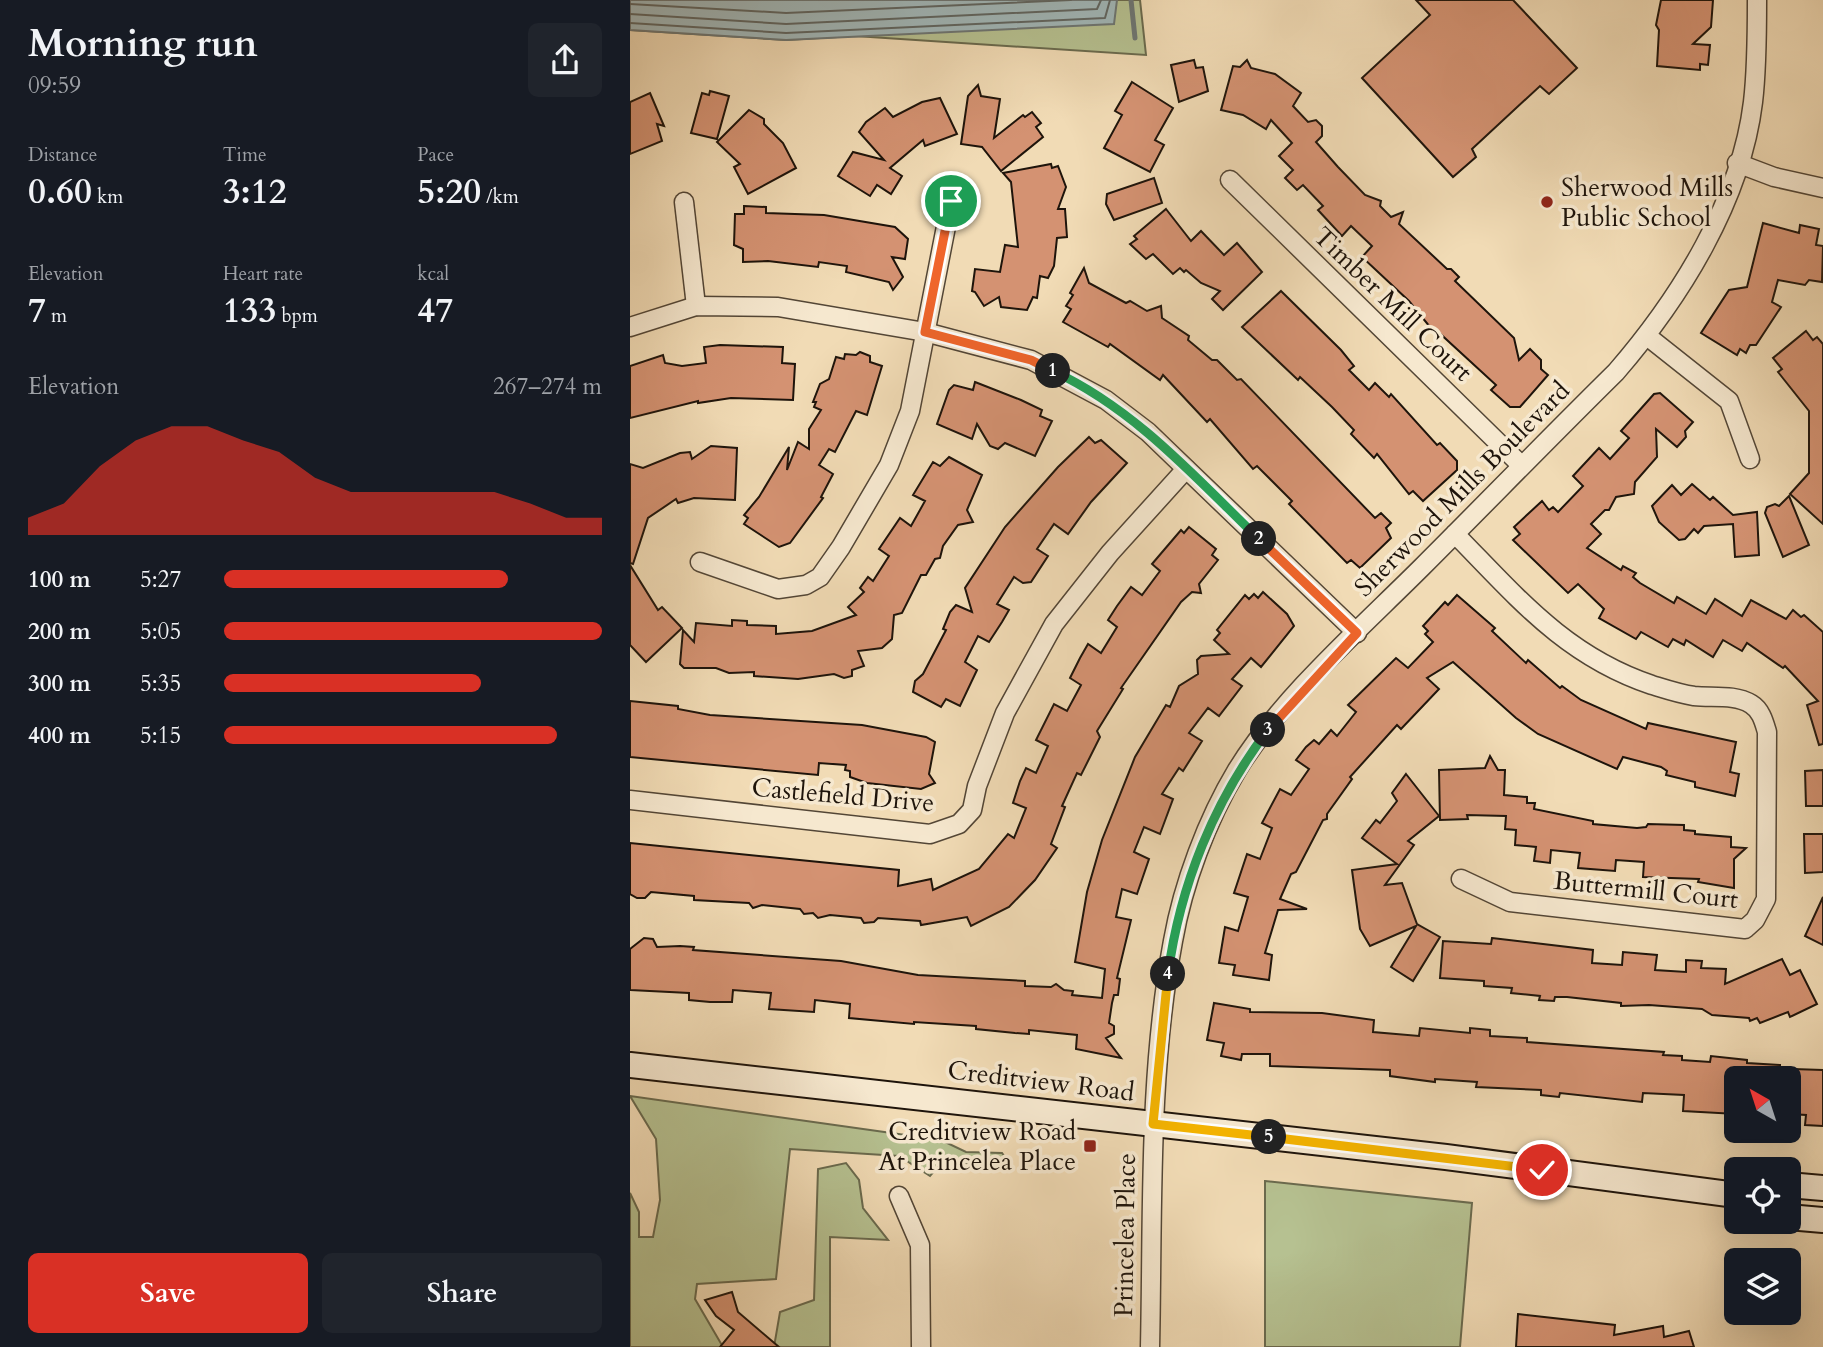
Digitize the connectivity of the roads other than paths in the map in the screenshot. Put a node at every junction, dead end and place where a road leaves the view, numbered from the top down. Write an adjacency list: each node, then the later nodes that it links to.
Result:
1 (1757, 0): 2 (street, Sherwood Mills Boulevard)
2 (1737, 163): 4 (street); 10 (street, Sherwood Mills Boulevard)
3 (1230, 180): 12 (street, Timber Mill Court)
4 (1823, 188)
5 (951, 201): 9 (street)
6 (684, 202): 7 (street)
7 (696, 306): 8 (street); 9 (street)
8 (630, 327)
9 (925, 332): 13 (street); 15 (street)
10 (1647, 336): 11 (street); 12 (street, Sherwood Mills Boulevard)
11 (1750, 459)
12 (1521, 465): 14 (street, Sherwood Mills Boulevard)
13 (1186, 469): 16 (street); 17 (street, Castlefield Drive)
14 (1455, 534): 16 (street, Sherwood Mills Boulevard); 18 (street, Buttermill Court)
15 (700, 562)
16 (1357, 633): 20 (street, Sherwood Mills Boulevard)
17 (630, 800)
18 (1461, 879)
19 (630, 1065): 20 (main road, Creditview Road)
20 (1153, 1124): 23 (main road, Creditview Road); 28 (street, Princelea Place)
21 (1801, 1186): 22 (main road)
22 (1823, 1188)
23 (1724, 1194)
24 (899, 1196): 27 (street)
25 (1801, 1218): 26 (main road)
26 (1823, 1220)
27 (921, 1347)
28 (1150, 1347)

